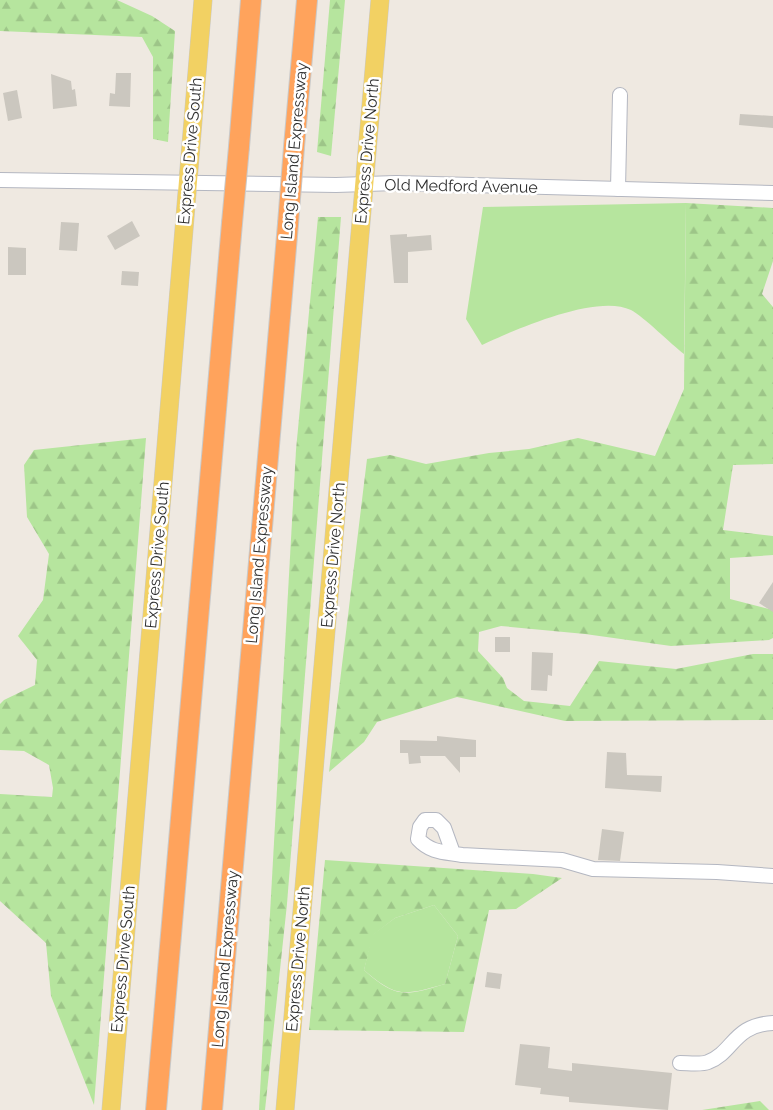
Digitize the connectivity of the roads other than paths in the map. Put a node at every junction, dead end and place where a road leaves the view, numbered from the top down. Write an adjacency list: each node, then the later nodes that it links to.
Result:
1 (203, 0): 7 (main road, Express Drive South)
2 (251, 0): 16 (highway, bridge)
3 (307, 0): 17 (highway, Long Island Expressway, bridge)
4 (380, 0): 8 (main road, Express Drive North)
5 (620, 95): 9 (street)
6 (0, 180): 7 (street, Old Medford Avenue)
7 (188, 182): 8 (street, Old Medford Avenue); 15 (main road, Express Drive South)
8 (364, 184): 9 (street, Old Medford Avenue); 18 (main road, Express Drive North)
9 (618, 189): 10 (street, Old Medford Avenue)
10 (773, 193)
11 (453, 853): 12 (street)
12 (773, 876)
13 (773, 1023): 14 (street)
14 (680, 1063)
15 (111, 1110)
16 (156, 1110)
17 (212, 1110)
18 (285, 1110)

